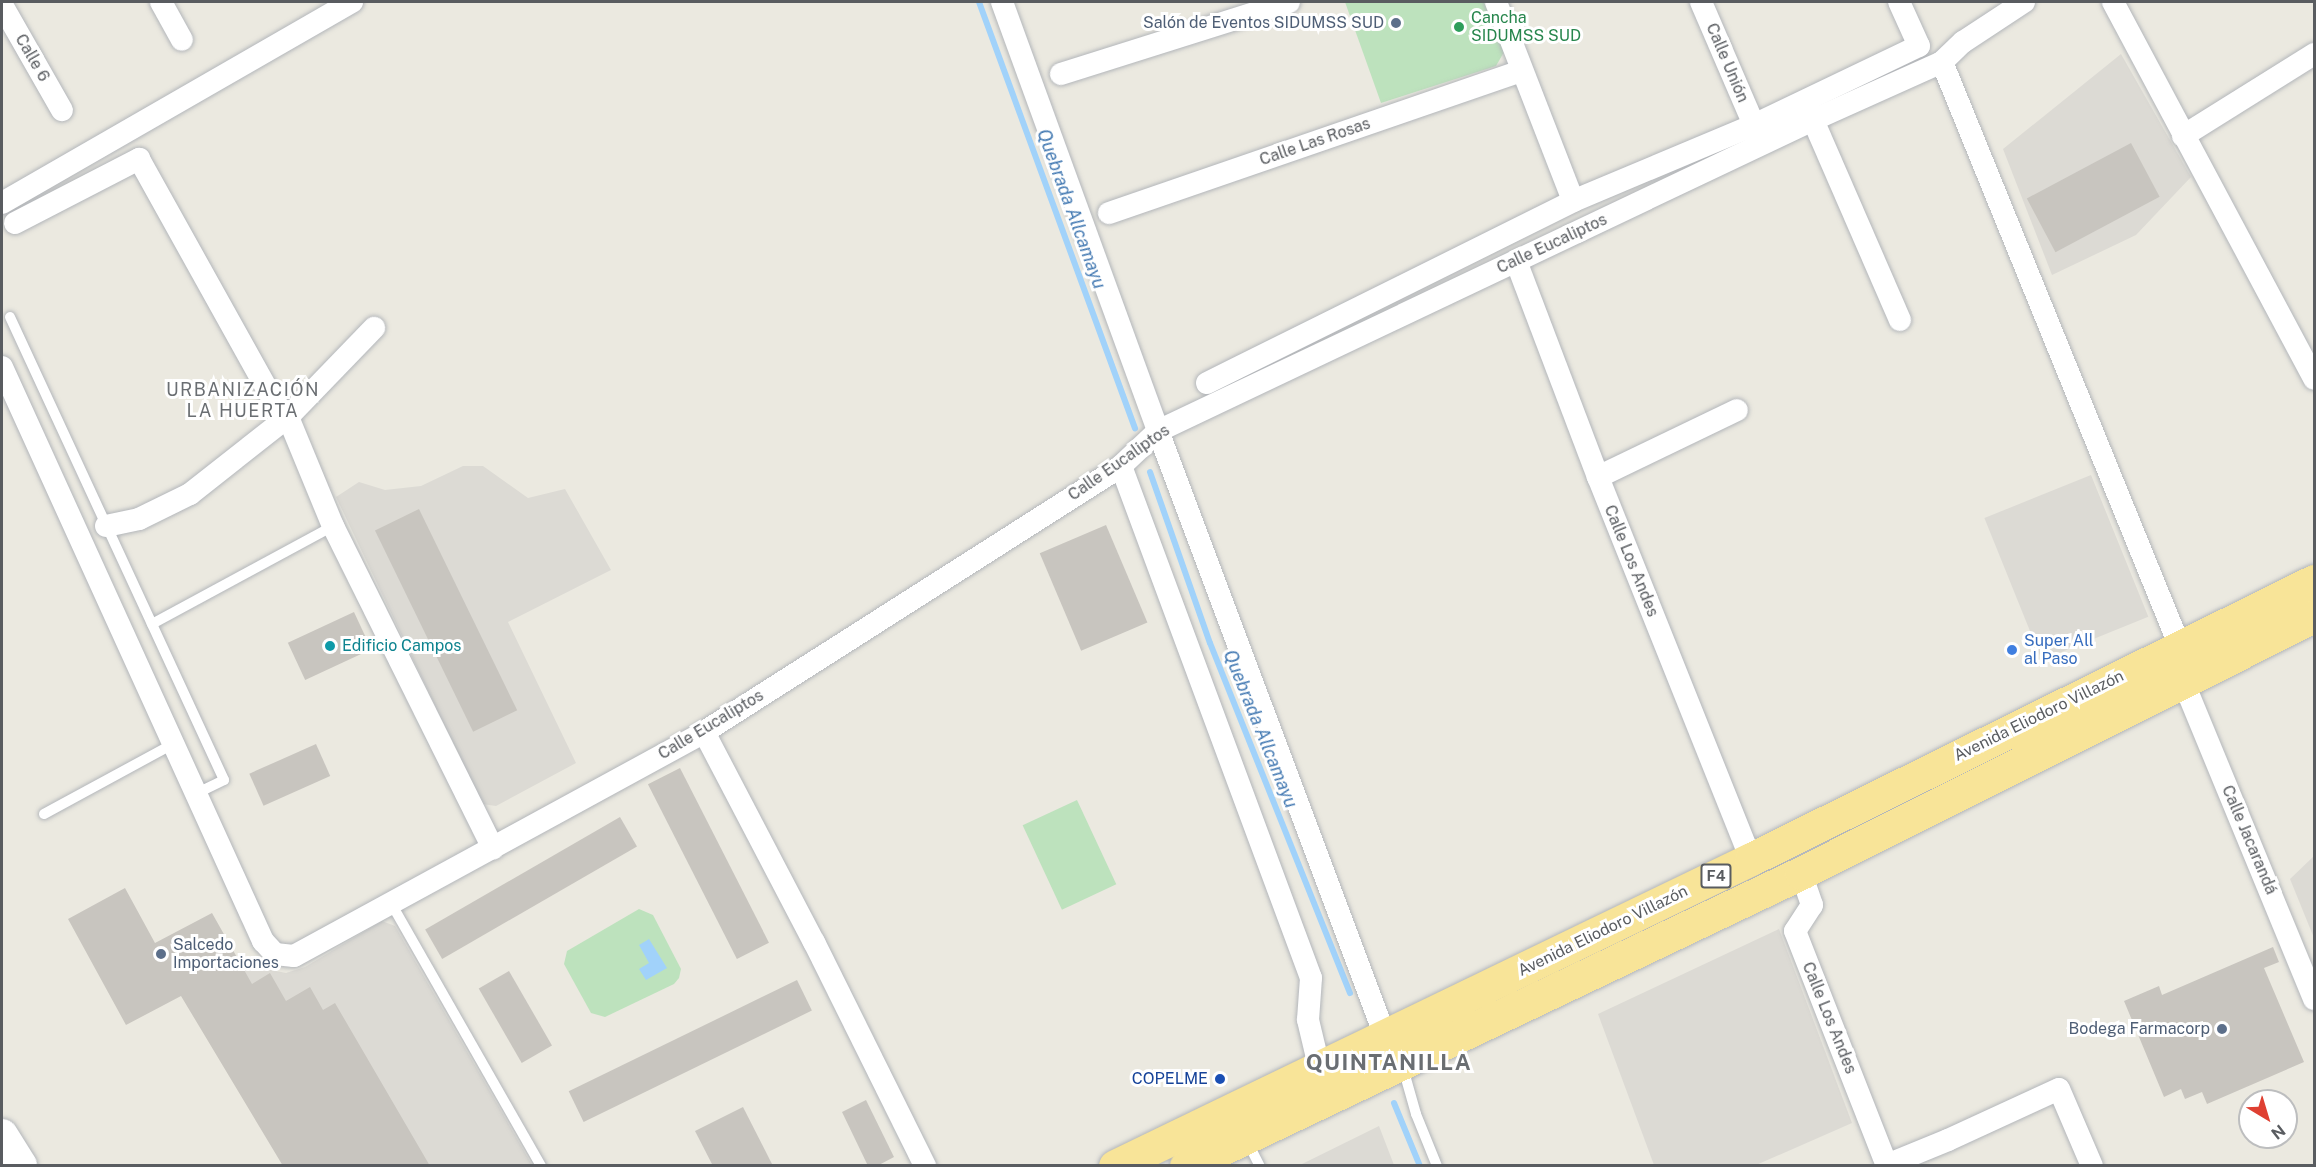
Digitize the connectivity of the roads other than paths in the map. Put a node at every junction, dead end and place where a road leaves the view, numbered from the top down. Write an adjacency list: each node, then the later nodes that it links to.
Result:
1 (160, 2): 11 (street)
2 (352, 2): 21 (street)
3 (1002, 2): 33 (street)
4 (1289, 2): 15 (street)
5 (1496, 2): 14 (street)
6 (1701, 2): 18 (street, Calle Unión)
7 (1899, 2): 18 (street, Calle Eucaliptos)
8 (2024, 2): 13 (street, Calle Eucaliptos)
9 (2113, 2): 19 (street)
10 (2, 5): 16 (street, Calle 6)
11 (182, 40)
12 (2314, 54): 19 (street)
13 (1942, 62): 17 (street, Calle Eucaliptos); 41 (street)
14 (1521, 71): 20 (street); 22 (street, Calle Las Rosas)
15 (1061, 74)
16 (62, 110)
17 (1813, 120): 24 (street, Calle Eucaliptos); 26 (street)
18 (1754, 125): 20 (street, Calle Eucaliptos)
19 (2183, 136): 29 (street)
20 (1573, 201): 30 (street, Calle Eucaliptos)
21 (2, 203)
22 (1109, 213)
23 (15, 223): 32 (street)
24 (1516, 261): 33 (street, Calle Eucaliptos); 35 (street, Calle Los Andes)
25 (10, 317): 36 (lane)
26 (1900, 320)
27 (374, 328): 32 (street)
28 (2, 367): 44 (street)
29 (2314, 379)
30 (1207, 383)
31 (1737, 411): 35 (street)
32 (288, 417): 36 (street); 37 (street)
33 (1158, 431): 34 (street, Calle Eucaliptos); 52 (street)
34 (1121, 466): 43 (street, Calle Eucaliptos); 53 (street)
35 (1598, 477): 48 (street, Calle Los Andes)
36 (106, 526): 40 (lane)
37 (333, 526): 40 (lane); 47 (street)
38 (2314, 581): 41 (highway, Avenida Eliodoro Villazón / F4)
39 (2314, 616): 42 (highway, Avenida Eliodoro Villazón / F4)
40 (152, 624): 45 (lane)
41 (2180, 646): 48 (highway, Avenida Eliodoro Villazón / F4)
42 (2183, 681): 49 (highway, Avenida Eliodoro Villazón / F4); 51 (street, Calle Jacarandá)
43 (704, 732): 47 (street, Calle Eucaliptos); 60 (street)
44 (173, 744): 45 (street); 46 (lane)
45 (195, 794): 50 (street, Calle Eucaliptos)
46 (44, 814)
47 (493, 848): 50 (street, Calle Eucaliptos)
48 (1751, 859): 52 (highway, Avenida Eliodoro Villazón / F4)
49 (1801, 873): 52 (highway, Avenida Eliodoro Villazón / F4); 57 (street, Calle Los Andes)
50 (391, 903): 59 (lane)
51 (2314, 999)
52 (1393, 1049): 53 (highway, Avenida Eliodoro Villazón / F4); 55 (highway, Avenida Eliodoro Villazón / F4); 62 (lane)
53 (1319, 1066): 61 (highway, Avenida Eliodoro Villazón / F4)
54 (2, 1135): 58 (main road)
55 (1253, 1152): 56 (highway, Avenida Eliodoro Villazón / F4)
56 (1186, 1165)
57 (1887, 1165): 63 (street)
58 (21, 1166)
59 (541, 1166)
60 (925, 1166)
61 (1115, 1166)
62 (1437, 1166)
63 (2092, 1166)

